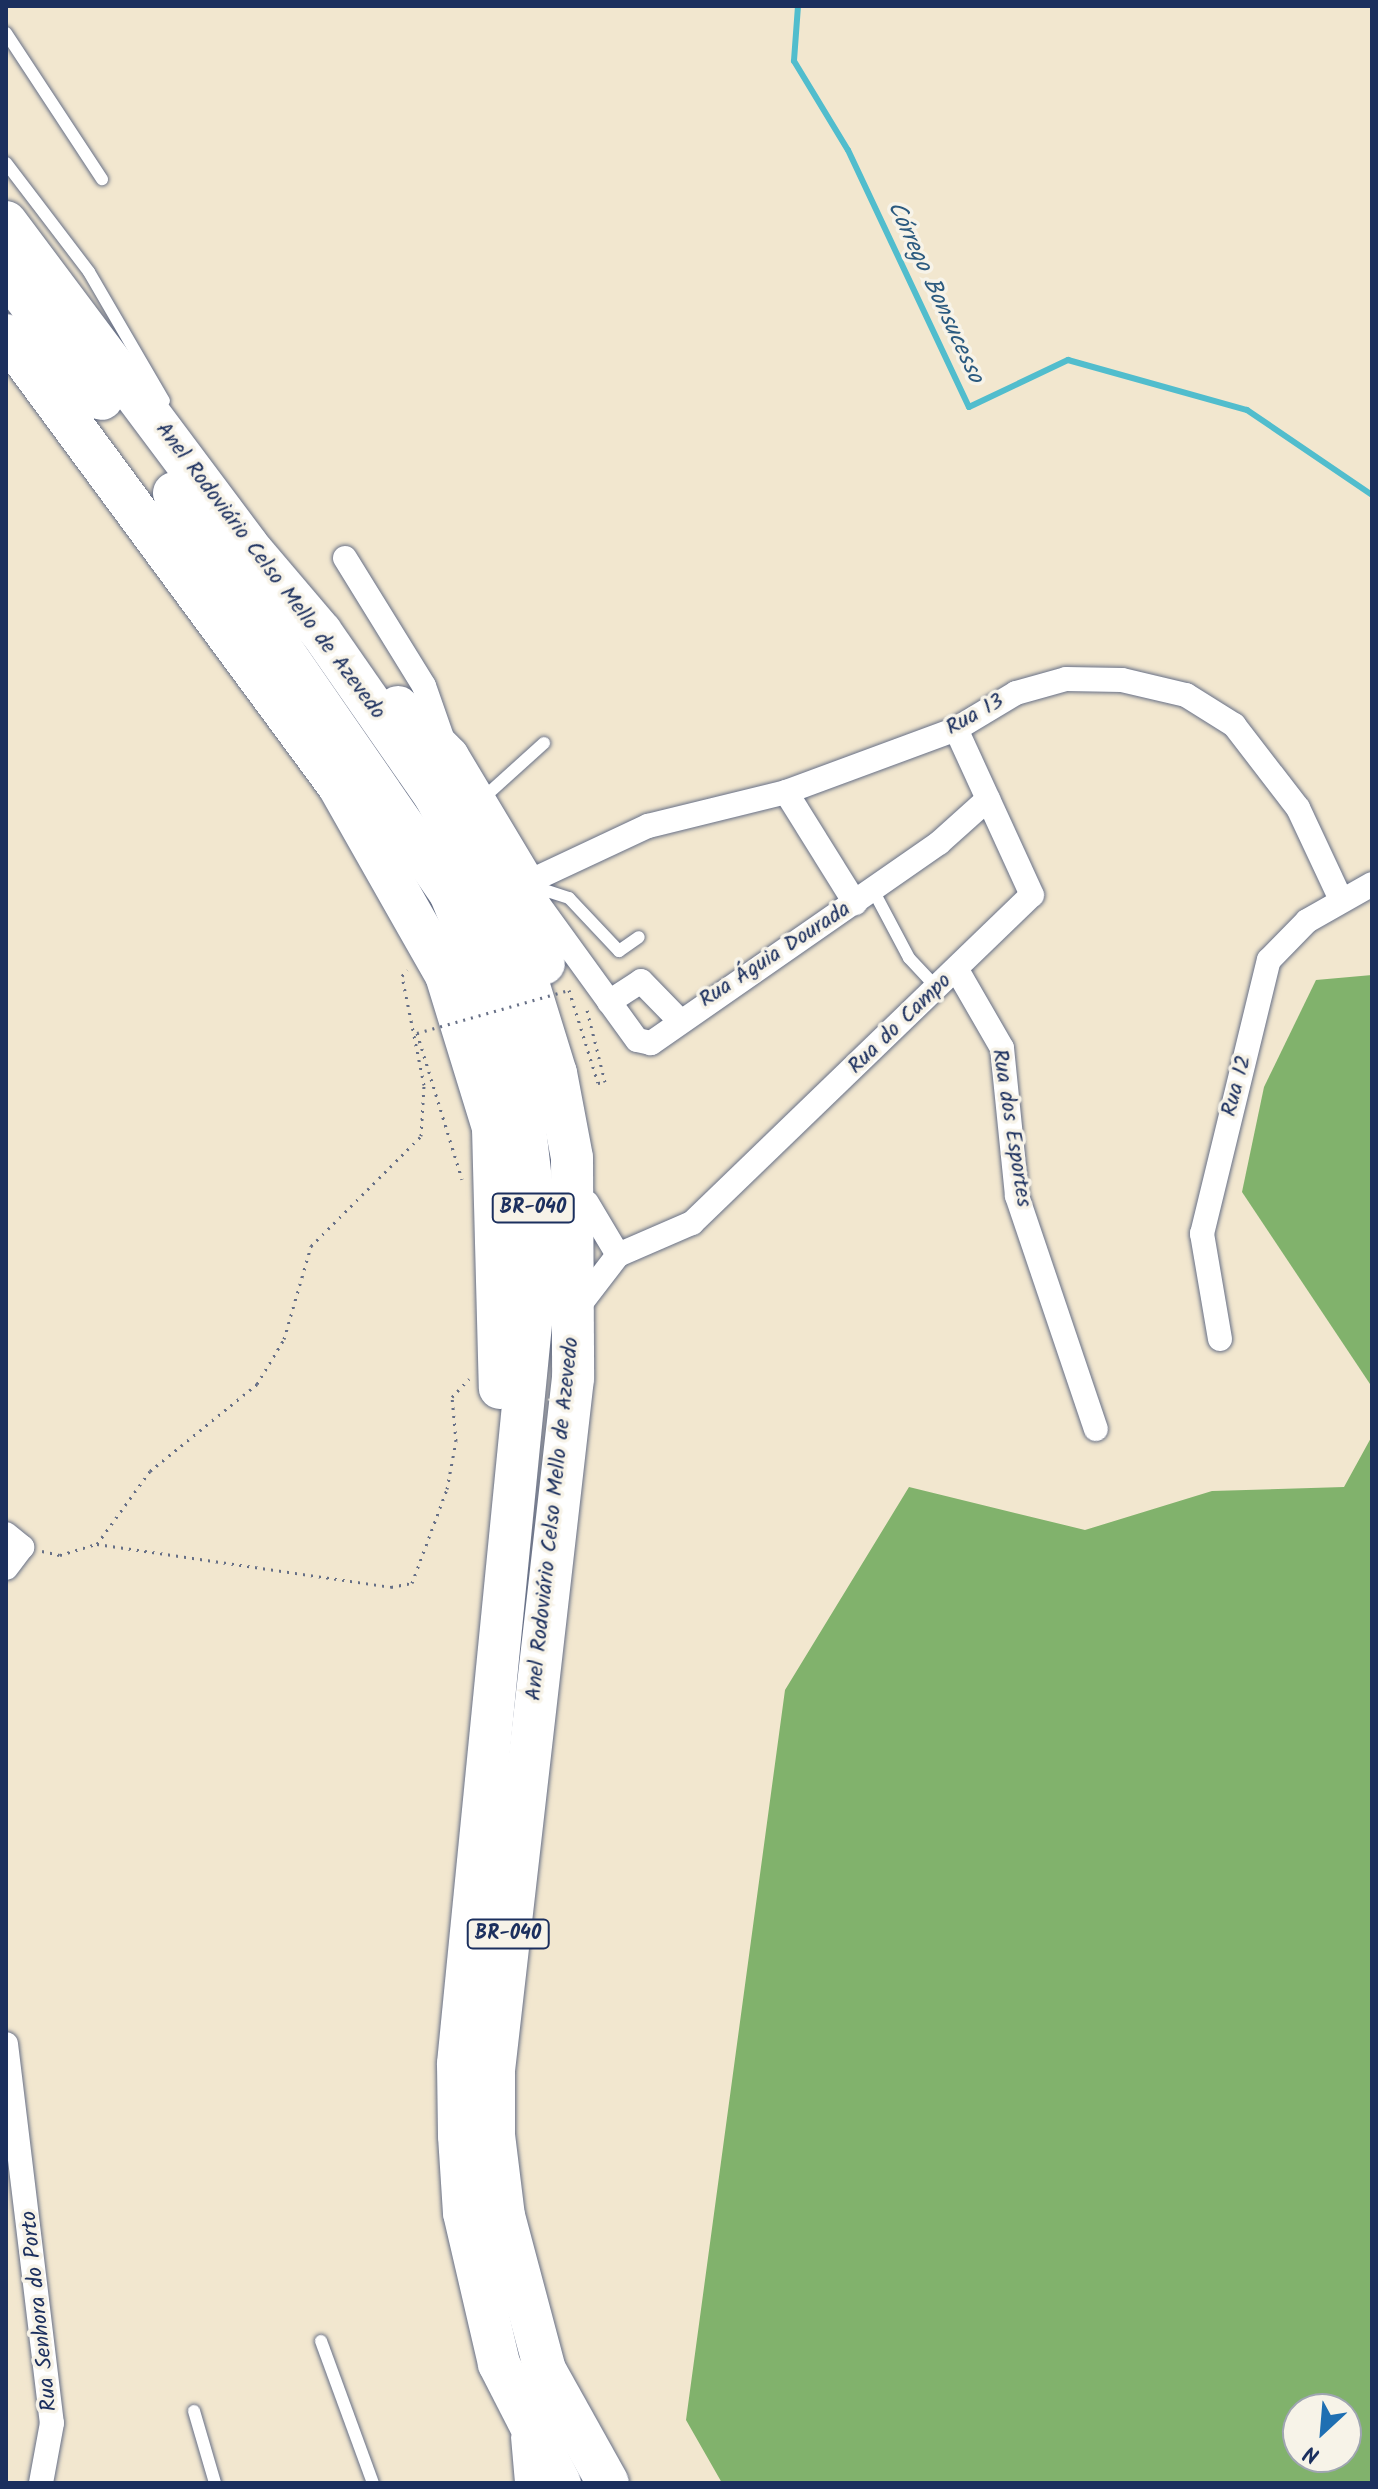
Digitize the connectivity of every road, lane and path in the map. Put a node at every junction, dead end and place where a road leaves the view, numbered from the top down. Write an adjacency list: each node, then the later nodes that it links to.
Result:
1 (6, 33): 3 (lane)
2 (6, 163): 7 (lane)
3 (102, 179)
4 (6, 222): 7 (highway, Anel Rodoviário Celso Mello de Azevedo / BR-040)
5 (6, 272): 40 (highway, Anel Rodoviário Celso Mello de Azevedo / BR-040)
6 (6, 335): 21 (highway)
7 (248, 546): 9 (highway, Anel Rodoviário Celso Mello de Azevedo / BR-040)
8 (345, 558): 12 (street)
9 (321, 632): 12 (highway); 32 (highway, Anel Rodoviário Celso Mello de Azevedo / BR-040)
10 (956, 729): 13 (street, Rua 13); 14 (street, Rua do Campo); 19 (street, Rua 13)
11 (544, 743): 15 (lane)
12 (448, 757): 15 (highway)
13 (786, 792): 17 (street, Rua 13); 18 (street)
14 (988, 799): 18 (street, Rua Águia Dourada); 22 (street, Rua do Campo)
15 (476, 804): 17 (highway)
16 (1371, 883): 19 (street, Rua 12)
17 (524, 884): 20 (lane); 23 (street, Rua Águia Dourada); 30 (highway)
18 (864, 896): 24 (lane); 26 (street, Rua Águia Dourada)
19 (1341, 900): 34 (street, Rua 12)
20 (639, 937)
21 (429, 940): 28 (path); 35 (highway)
22 (957, 970): 24 (street, Rua do Campo); 36 (street, Rua dos Esportes)
23 (588, 972): 25 (street, Rua Águia Dourada); 27 (path, bridge)
24 (938, 989): 31 (street, Rua do Campo)
25 (609, 1002): 26 (street); 26 (street, Rua Águia Dourada)
26 (680, 1021)
27 (429, 1073): 28 (path); 29 (path)
28 (422, 1075): 38 (path)
29 (475, 1184)
30 (587, 1203): 31 (street); 32 (highway)
31 (618, 1255): 33 (street, Rua do Campo)
32 (575, 1258): 33 (highway, Anel Rodoviário Celso Mello de Azevedo / BR-040)
33 (575, 1311): 53 (highway, Anel Rodoviário Celso Mello de Azevedo / BR-040)
34 (1220, 1339)
35 (500, 1375): 38 (path); 40 (highway)
36 (1096, 1429)
37 (14, 1540): 38 (path); 39 (street)
38 (97, 1544)
39 (6, 1568)
40 (495, 1664): 43 (highway, Anel Rodoviário Celso Mello de Azevedo / BR-040)
41 (6, 2044): 42 (street, Rua Senhora do Porto)
42 (11, 2121): 47 (street, Rua Senhora do Porto)
43 (480, 2295): 46 (lane); 52 (highway, Anel Rodoviário Celso Mello de Azevedo / BR-040)
44 (321, 2341): 49 (lane)
45 (194, 2411): 48 (lane)
46 (522, 2455): 50 (lane); 51 (lane)
47 (41, 2483)
48 (215, 2483)
49 (373, 2483)
50 (521, 2483)
51 (533, 2483)
52 (560, 2483)
53 (608, 2483)

